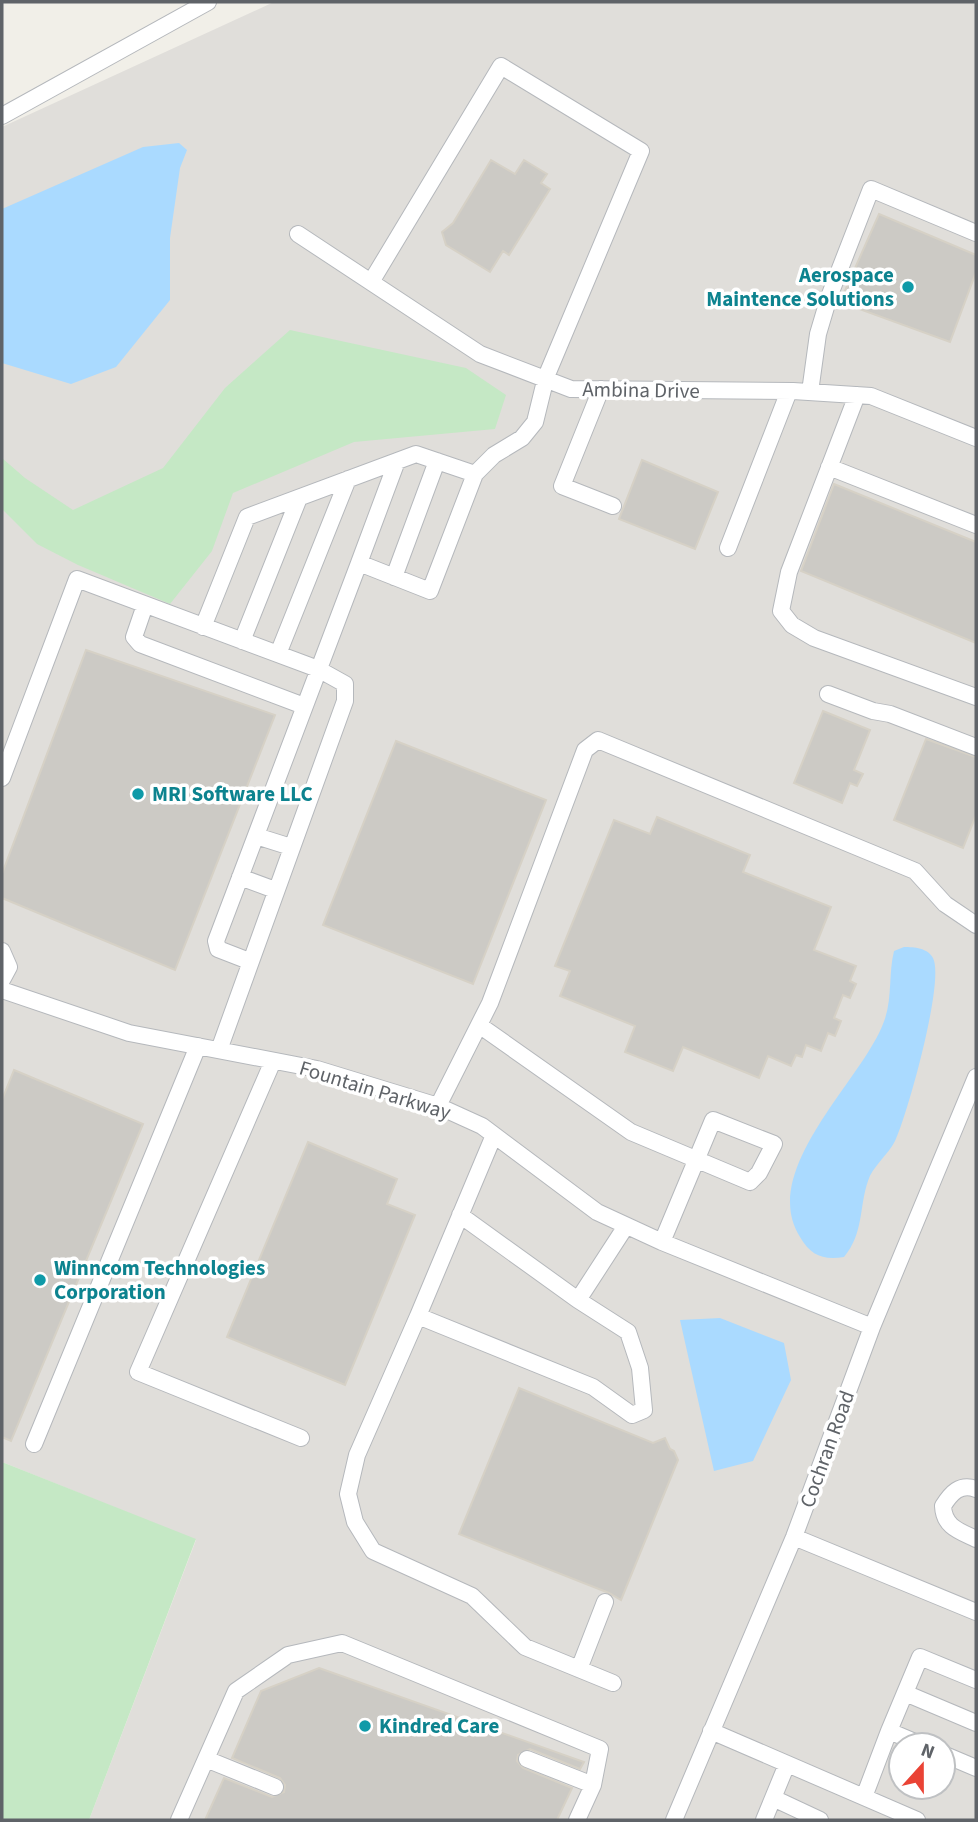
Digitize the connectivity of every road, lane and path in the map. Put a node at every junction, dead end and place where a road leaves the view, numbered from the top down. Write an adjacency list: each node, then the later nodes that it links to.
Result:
1 (208, 2): 2 (street)
2 (2, 117)
3 (976, 233): 9 (street)
4 (298, 234): 5 (street, Ambina Drive)
5 (371, 282): 6 (street, Ambina Drive); 6 (street)
6 (546, 377): 7 (street, Ambina Drive); 15 (street)
7 (601, 389): 8 (street, Ambina Drive); 18 (street)
8 (789, 391): 9 (street, Ambina Drive); 20 (street)
9 (810, 391): 10 (street, Ambina Drive)
10 (857, 395): 11 (street, Ambina Drive); 14 (street)
11 (976, 438)
12 (397, 461): 13 (street); 16 (street); 21 (street)
13 (437, 461): 15 (street); 22 (street)
14 (829, 467): 19 (street); 29 (street)
15 (475, 474): 22 (street)
16 (348, 479): 17 (street); 26 (street)
17 (299, 498): 24 (street); 25 (street)
18 (613, 506)
19 (976, 525)
20 (728, 548)
21 (359, 564): 22 (street); 27 (street)
22 (394, 577)
23 (145, 606): 24 (street); 30 (street); 32 (street)
24 (204, 627): 25 (street)
25 (242, 641): 26 (street)
26 (278, 654): 27 (street)
27 (318, 669): 30 (street); 34 (street)
28 (828, 694): 31 (street)
29 (976, 697)
30 (304, 706): 33 (street)
31 (976, 747)
32 (2, 778)
33 (256, 836): 34 (street); 35 (street)
34 (291, 847): 36 (street)
35 (240, 877): 36 (street); 39 (street)
36 (275, 890): 39 (street)
37 (976, 925): 42 (street)
38 (2, 951): 40 (street)
39 (249, 961): 44 (street)
40 (2, 980)
41 (2, 990): 43 (street, Fountain Parkway)
42 (479, 1026): 47 (street); 49 (street)
43 (198, 1046): 44 (street, Fountain Parkway); 57 (street)
44 (219, 1050): 45 (street, Fountain Parkway)
45 (273, 1061): 47 (street, Fountain Parkway); 56 (street)
46 (976, 1077): 55 (street, Cochran Road)
47 (438, 1106): 48 (street, Fountain Parkway)
48 (494, 1135): 50 (street); 51 (street, Fountain Parkway)
49 (698, 1161): 49 (street); 52 (street)
50 (460, 1215): 53 (street); 54 (street)
51 (626, 1226): 52 (street, Fountain Parkway); 53 (street)
52 (662, 1242): 55 (street, Fountain Parkway)
53 (578, 1300): 54 (street)
54 (418, 1316): 63 (street)
55 (872, 1327): 59 (street, Cochran Road)
56 (301, 1438)
57 (33, 1444)
58 (976, 1489): 60 (street)
59 (794, 1538): 62 (street); 68 (street, Cochran Road)
60 (976, 1539)
61 (605, 1602): 63 (street)
62 (976, 1612)
63 (579, 1669): 65 (street)
64 (976, 1680): 66 (street)
65 (613, 1683)
66 (905, 1693): 67 (street); 69 (street)
67 (976, 1723)
68 (711, 1731): 74 (street); 83 (street, Cochran Road)
69 (890, 1731)
70 (887, 1739): 78 (street)
71 (206, 1759): 76 (street); 77 (street); 81 (street)
72 (527, 1759): 76 (street)
73 (957, 1760): 75 (street)
74 (787, 1764): 78 (street); 79 (street)
75 (976, 1768)
76 (593, 1785): 82 (street)
77 (275, 1787)
78 (864, 1797): 85 (street)
79 (773, 1798): 80 (street); 84 (street)
80 (816, 1819)
81 (179, 1820)
82 (577, 1820)
83 (674, 1820)
84 (764, 1820)
85 (917, 1820)

